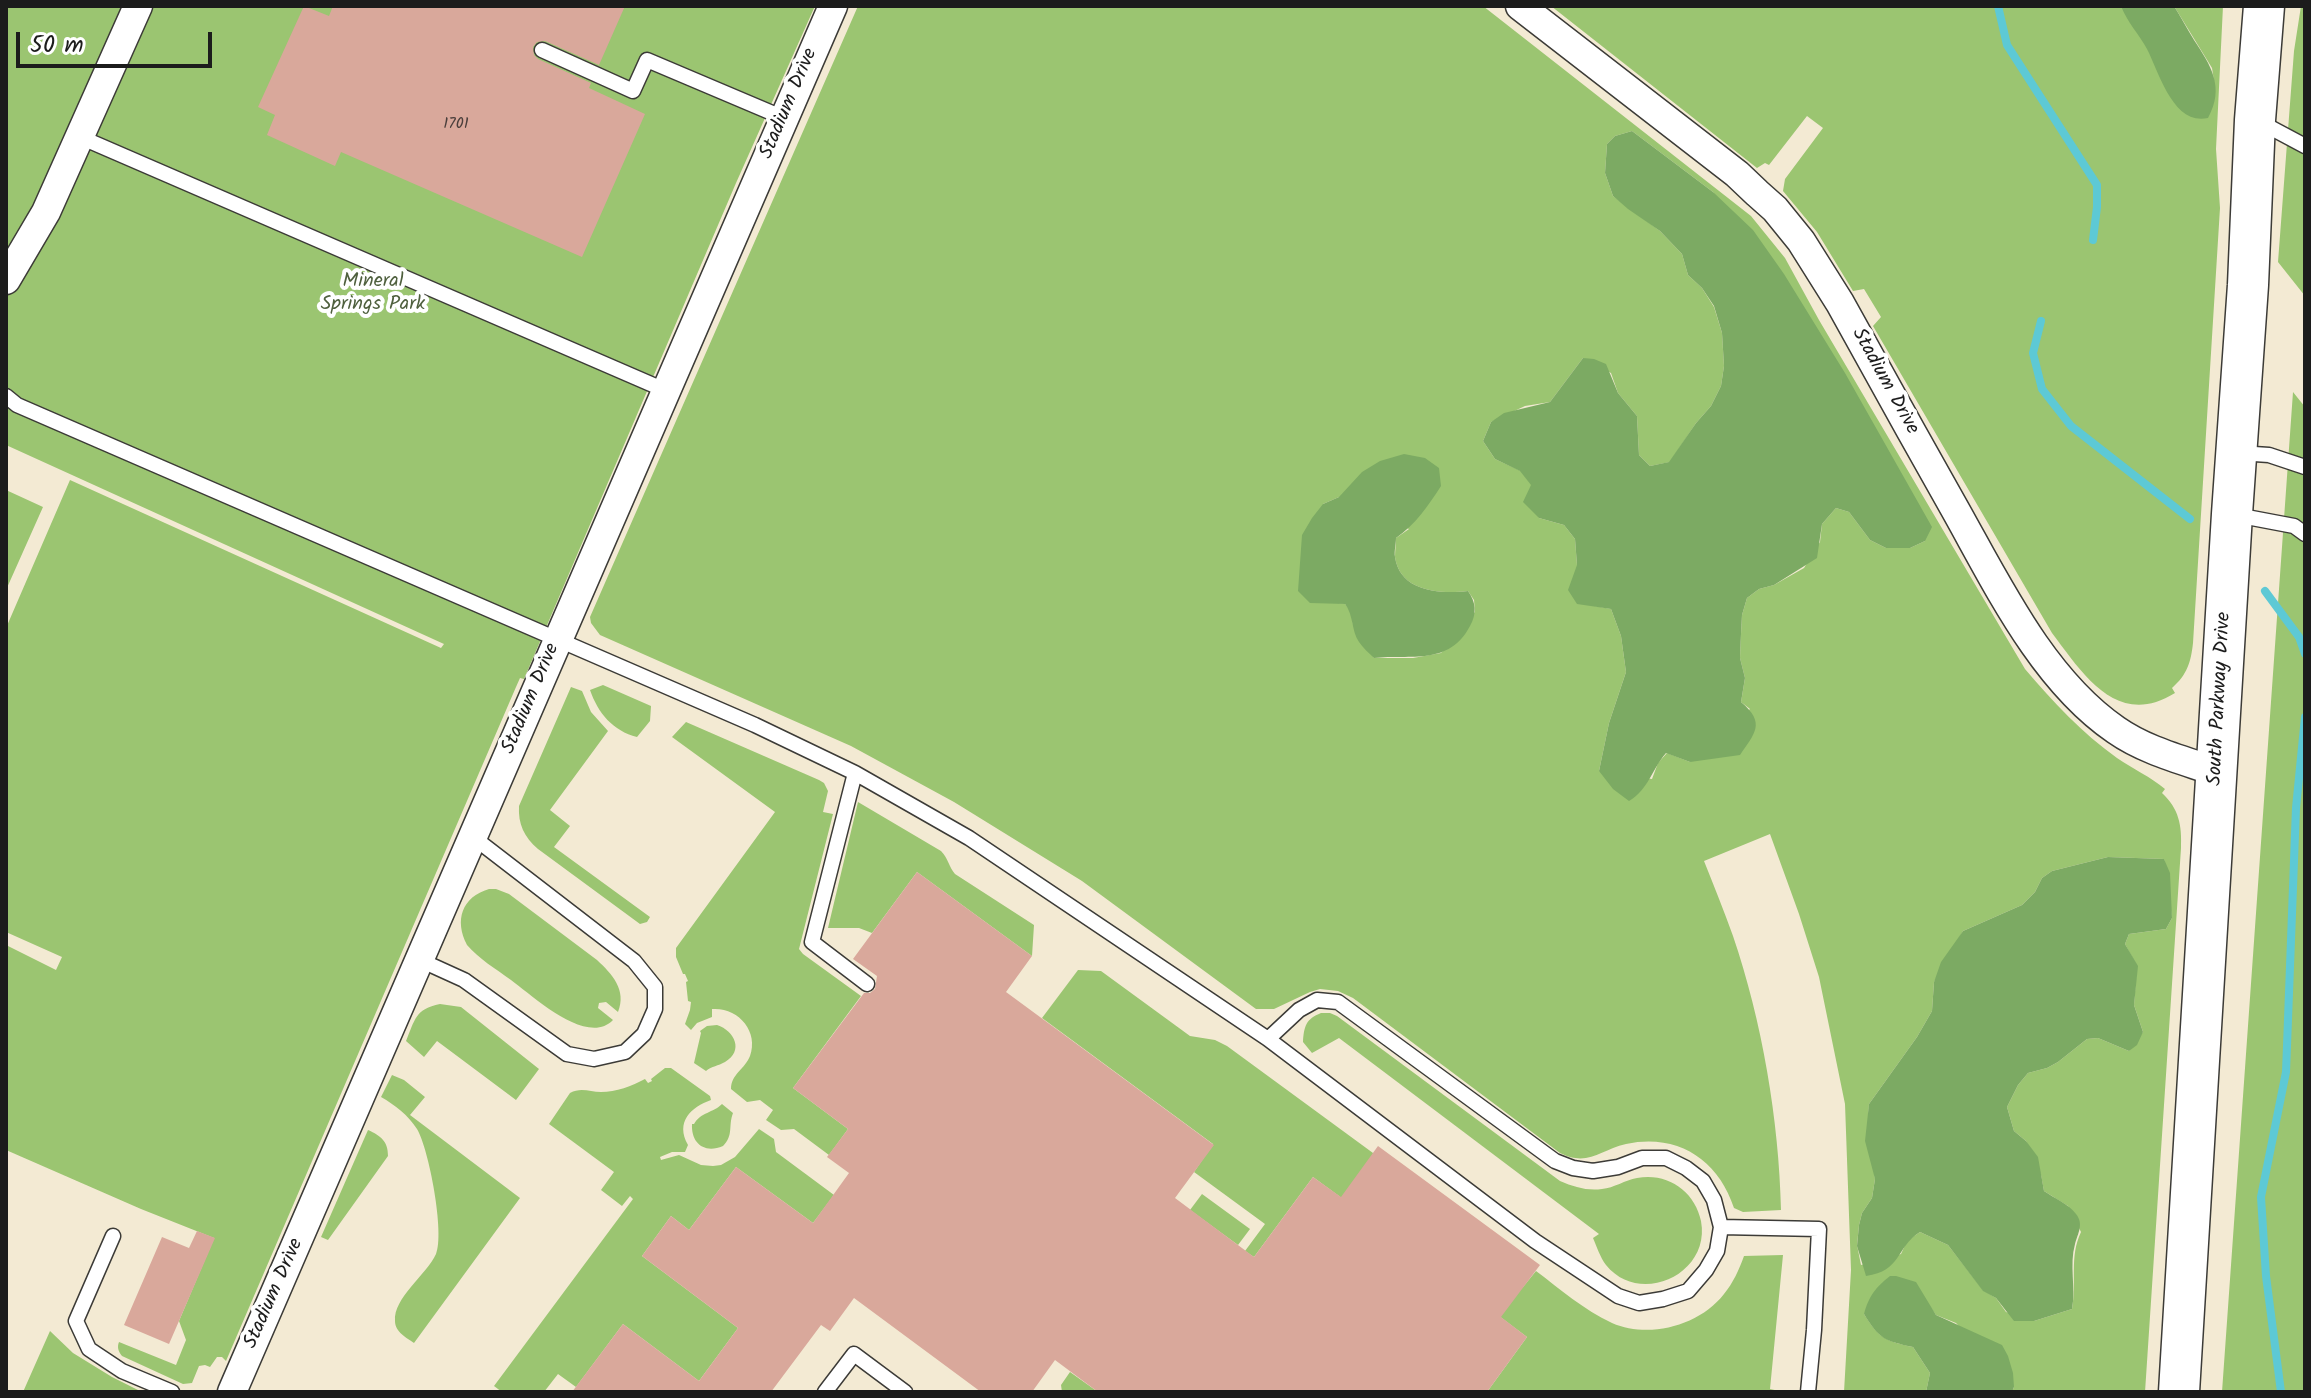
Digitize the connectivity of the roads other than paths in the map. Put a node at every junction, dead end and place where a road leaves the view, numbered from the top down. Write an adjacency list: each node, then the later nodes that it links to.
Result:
1 (138, 6): 8 (street)
2 (833, 6): 6 (street, Stadium Drive)
3 (1520, 6): 18 (street, Stadium Drive)
4 (2264, 6): 7 (main road, South Parkway Drive)
5 (542, 50): 6 (lane)
6 (784, 118): 11 (street, Stadium Drive)
7 (2255, 120): 9 (lane); 13 (main road, South Parkway Drive)
8 (80, 137): 10 (street); 11 (lane)
9 (2305, 146)
10 (6, 280)
11 (667, 391): 17 (street, Stadium Drive)
12 (6, 396): 17 (lane)
13 (2236, 452): 14 (lane); 15 (main road, South Parkway Drive)
14 (2305, 467)
15 (2232, 514): 16 (lane); 18 (main road, South Parkway Drive)
16 (2305, 534)
17 (558, 640): 19 (lane); 20 (street, Stadium Drive)
18 (2217, 772): 31 (main road, South Parkway Drive)
19 (855, 773): 22 (lane); 23 (lane)
20 (473, 837): 21 (street, Stadium Drive); 21 (lane)
21 (420, 960): 27 (street, Stadium Drive)
22 (867, 984)
23 (1268, 1039): 24 (lane); 24 (lane)
24 (1721, 1227): 30 (lane)
25 (113, 1236): 26 (lane)
26 (172, 1392)
27 (232, 1392)
28 (825, 1392): 29 (lane)
29 (905, 1392)
30 (1808, 1392)
31 (2179, 1392)

